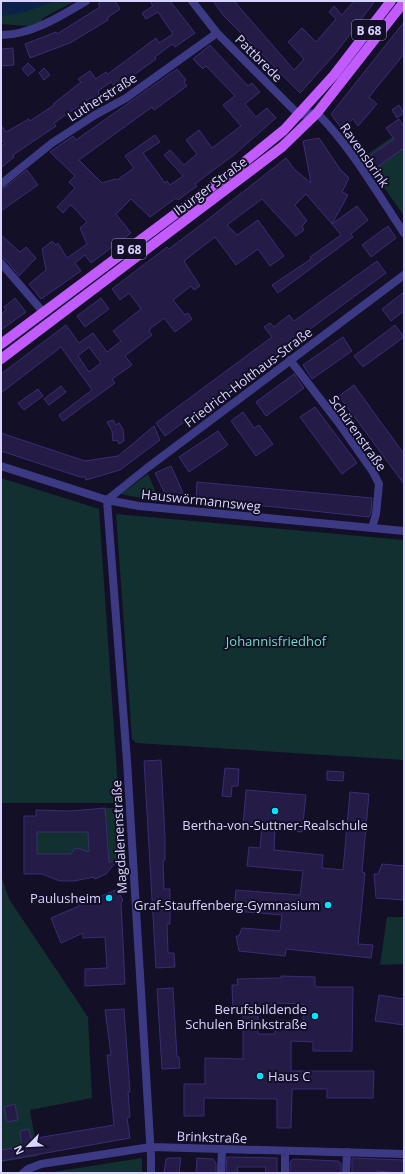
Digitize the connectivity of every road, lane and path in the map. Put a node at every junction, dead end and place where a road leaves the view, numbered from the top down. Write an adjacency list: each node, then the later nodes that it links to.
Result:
1 (86, 1): 6 (street)
2 (192, 1): 5 (street, Pattbrede)
3 (391, 1): 8 (main road, Iburger Straße / B 68)
4 (404, 2): 7 (main road, Iburger Straße / B 68)
5 (218, 33): 8 (street, Pattbrede); 9 (street, Lutherstraße)
6 (1, 35)
7 (317, 113): 8 (street); 10 (street, Ravensbrink); 15 (main road, Iburger Straße / B 68)
8 (299, 115): 13 (main road, Iburger Straße / B 68)
9 (1, 184)
10 (404, 233)
11 (1, 263): 13 (street)
12 (404, 275): 16 (street, Friedrich-Holthaus-Straße)
13 (44, 313): 14 (main road, Iburger Straße / B 68)
14 (1, 344)
15 (1, 359)
16 (290, 360): 18 (street, Friedrich-Holthaus-Straße); 19 (street, Schürenstraße)
17 (1, 466): 18 (street, Hauswörmannsweg)
18 (107, 500): 19 (street, Hauswörmannsweg); 21 (street, Magdalenenstraße)
19 (372, 528): 20 (street, Hauswörmannsweg)
20 (404, 531)
21 (151, 1147): 22 (street, Brinkstraße); 26 (street, Brinkstraße); 27 (street, Magdalenenstraße)
22 (222, 1149): 23 (street, Brinkstraße); 28 (street)
23 (285, 1151): 24 (street, Brinkstraße); 29 (street)
24 (347, 1152): 25 (street, Brinkstraße); 30 (street)
25 (404, 1154)
26 (23, 1173)
27 (151, 1173)
28 (221, 1173)
29 (285, 1173)
30 (346, 1173)

